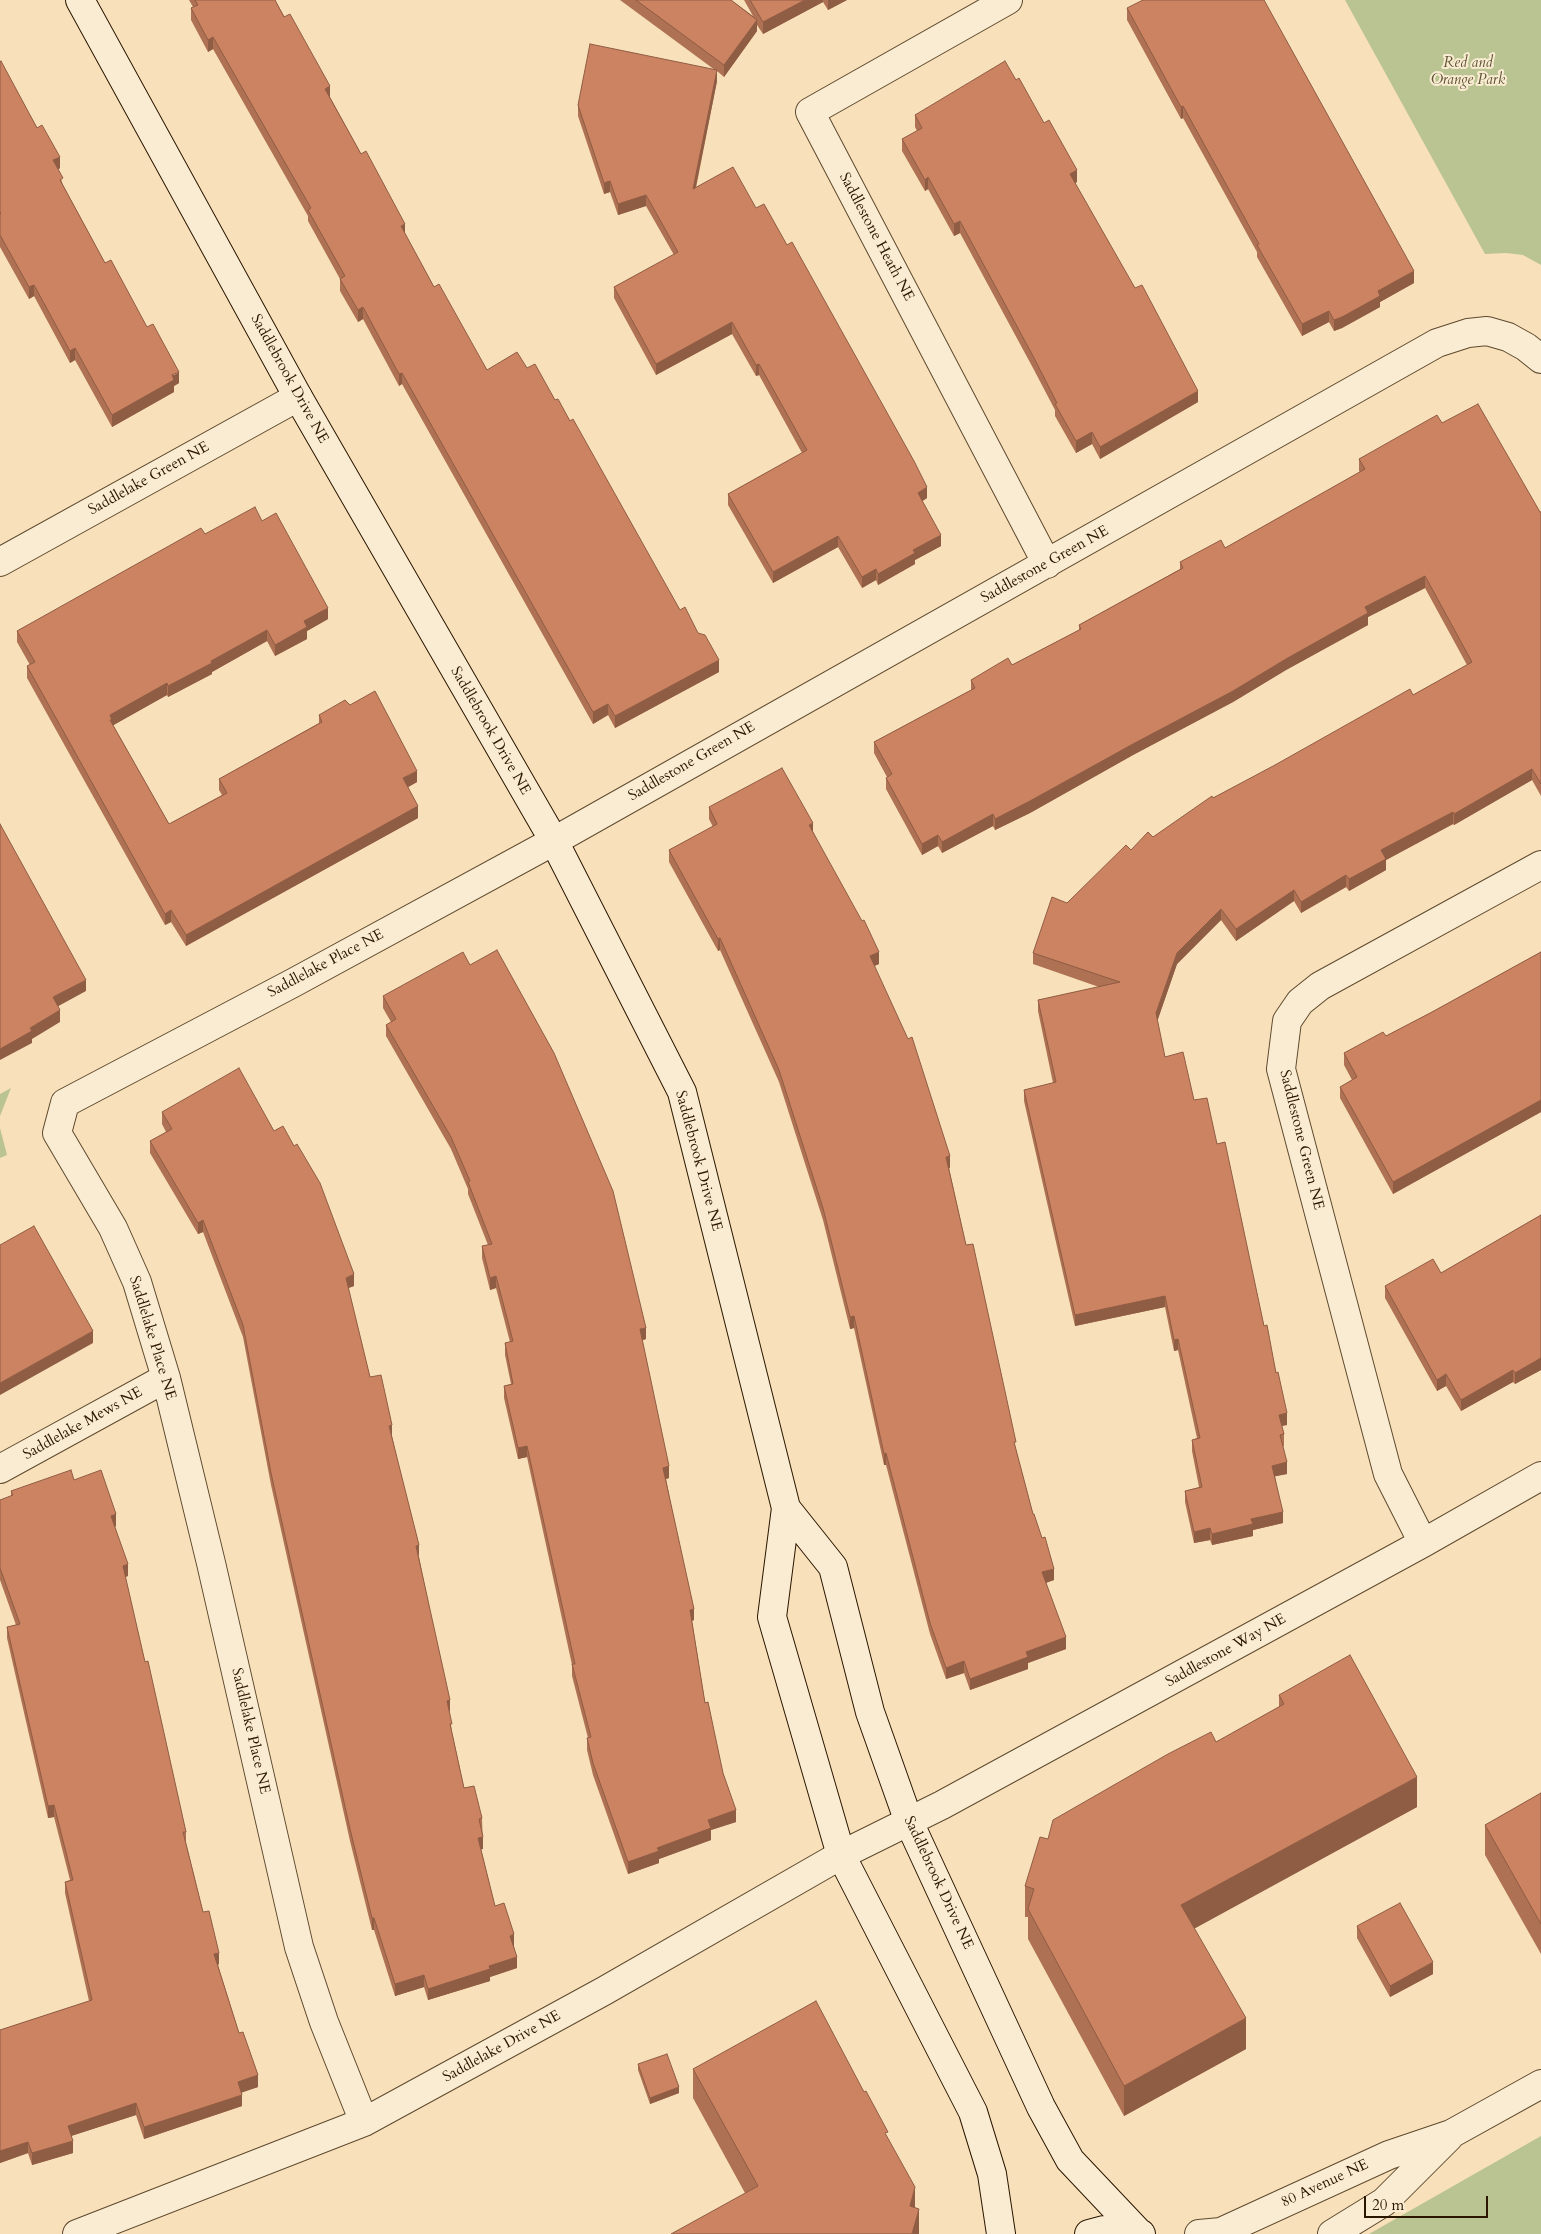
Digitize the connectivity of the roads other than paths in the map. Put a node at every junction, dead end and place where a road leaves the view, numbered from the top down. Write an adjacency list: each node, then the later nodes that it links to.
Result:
1 (80, 0): 4 (street, Saddlebrook Drive NE)
2 (1008, 0): 6 (street, Saddlestone Heath NE)
3 (1541, 359): 6 (street, Saddlestone Green NE)
4 (298, 397): 5 (street, Saddlelake Green NE); 7 (street, Saddlebrook Drive NE)
5 (0, 562)
6 (1047, 564): 7 (street, Saddlestone Green NE)
7 (554, 841): 9 (street, Saddlelake Place NE); 12 (street, Saddlebrook Drive NE)
8 (1541, 865): 13 (street, Saddlestone Green NE)
9 (166, 1378): 10 (street, Saddlelake Mews NE); 17 (street, Saddlelake Place NE)
10 (0, 1469)
11 (1541, 1476): 13 (street, Saddlestone Way NE)
12 (786, 1508): 14 (street, Saddlebrook Drive NE); 15 (street, Saddlebrook Drive NE)
13 (1423, 1543): 14 (street, Saddlestone Way NE)
14 (909, 1822): 15 (street, Saddlelake Drive NE); 22 (street, Saddlebrook Drive NE)
15 (841, 1855): 17 (street, Saddlelake Drive NE); 20 (street, Saddlebrook Drive NE)
16 (1541, 2084): 18 (street, 80 Avenue NE)
17 (364, 2122): 19 (street, Saddlelake Drive NE)
18 (1451, 2134): 23 (street, 80 Avenue NE); 24 (street, 80 Avenue NE)
19 (77, 2234)
20 (1001, 2234)
21 (1088, 2234): 22 (street)
22 (1141, 2234)
23 (1199, 2234)
24 (1332, 2234)

